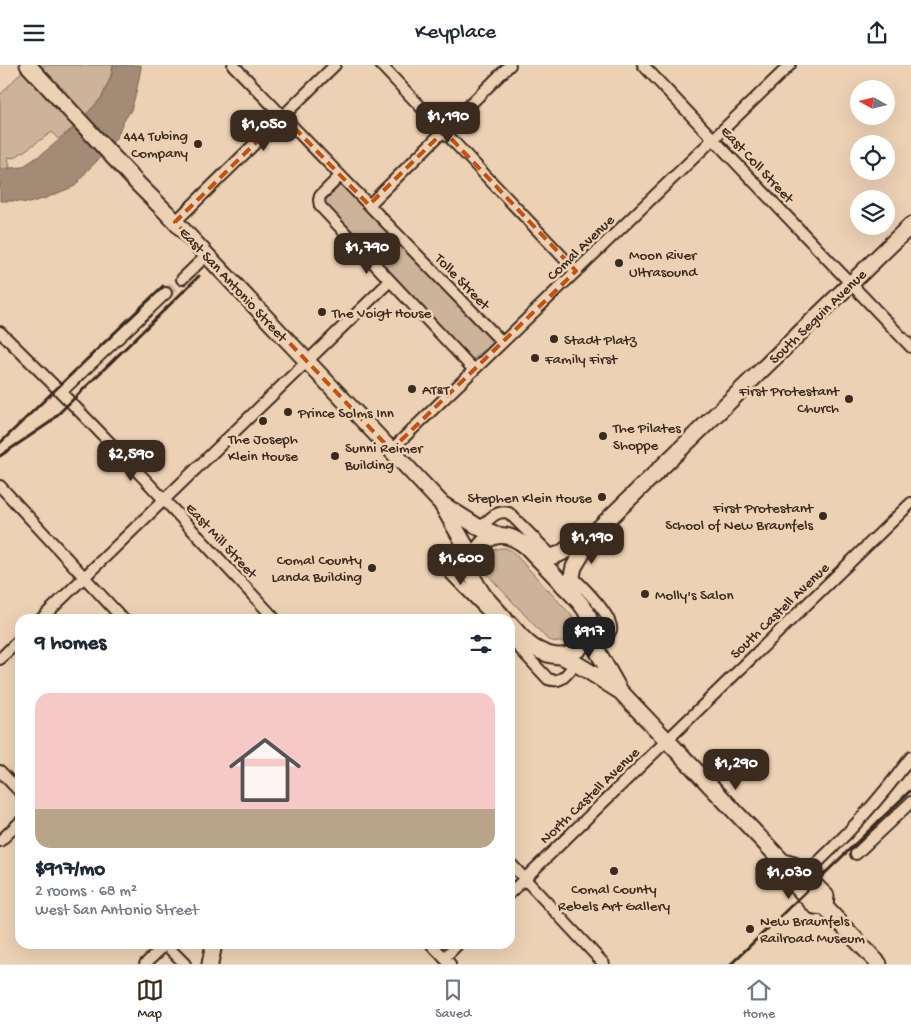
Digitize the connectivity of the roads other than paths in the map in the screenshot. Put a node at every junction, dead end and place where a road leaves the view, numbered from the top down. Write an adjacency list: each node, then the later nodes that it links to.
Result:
1 (28, 65): 13 (main road, East San Antonio Street)
2 (233, 65): 8 (street, Tolle Street)
3 (335, 65): 8 (street)
4 (381, 65): 9 (street)
5 (510, 65): 9 (street)
6 (643, 65): 10 (street, East Coll Street)
7 (790, 65): 10 (street, Comal Avenue)
8 (283, 116): 11 (street, Tolle Street); 13 (street)
9 (444, 131): 12 (street); 16 (street)
10 (714, 139): 16 (street, Comal Avenue); 19 (street, East Coll Street)
11 (340, 176): 12 (street, Tolle Street); 18 (street)
12 (369, 205): 22 (street, Tolle Street)
13 (175, 222): 15 (main road, East San Antonio Street)
14 (911, 225): 19 (main road, South Seguin Avenue)
15 (207, 255): 17 (street); 24 (main road, East San Antonio Street)
16 (576, 271): 22 (street, Comal Avenue)
17 (182, 279)
18 (390, 281): 24 (street); 25 (street)
19 (850, 284): 23 (street, East Coll Street); 33 (main road, South Seguin Avenue)
20 (166, 293): 26 (street)
21 (0, 332): 26 (street, East Mill Street)
22 (502, 343): 25 (street, Comal Avenue)
23 (911, 347)
24 (307, 361): 27 (main road, East San Antonio Street); 29 (street)
25 (474, 370): 27 (street, Comal Avenue)
26 (61, 392): 29 (street, East Mill Street)
27 (391, 450): 30 (main road, East San Antonio Street)
28 (0, 486): 40 (street)
29 (164, 499): 40 (street); 45 (street, East Mill Street)
30 (441, 503): 32 (main road, East San Antonio Street); 35 (main road, East San Antonio Street)
31 (911, 503): 58 (street, South Castell Avenue)
32 (480, 528): 34 (main road, East San Antonio Street); 37 (street)
33 (594, 533): 37 (main road, South Seguin Avenue); 39 (main road, South Seguin Avenue)
34 (498, 535): 36 (main road, East San Antonio Street); 38 (main road)
35 (465, 544): 38 (main road, East San Antonio Street); 46 (street)
36 (527, 547): 37 (main road); 42 (main road)
37 (553, 557)
38 (471, 563): 41 (main road, East San Antonio Street)
39 (572, 576): 42 (main road); 53 (street)
40 (84, 577): 43 (street); 44 (street)
41 (484, 596): 47 (main road); 48 (main road)
42 (574, 597): 49 (main road)
43 (46, 614)
44 (118, 614)
45 (270, 614)
46 (486, 614)
47 (488, 614)
48 (500, 614)
49 (589, 631): 53 (main road); 54 (main road)
50 (515, 638): 54 (main road)
51 (515, 638): 56 (street)
52 (15, 644): 55 (street)
53 (596, 647): 57 (main road)
54 (561, 656): 56 (main road)
55 (0, 659)
56 (576, 663): 57 (main road)
57 (620, 691): 58 (main road)
58 (667, 739): 66 (main road); 69 (street, North Castell Avenue)
59 (911, 757): 68 (street)
60 (0, 771): 61 (street)
61 (15, 787)
62 (911, 802): 65 (street)
63 (15, 827): 64 (street)
64 (0, 841)
65 (856, 854)
66 (783, 862): 68 (main road); 71 (main road)
67 (515, 868): 69 (street)
68 (805, 874): 71 (main road)
69 (525, 879): 70 (street, North Castell Avenue); 81 (street)
70 (515, 888)
71 (825, 907): 82 (main road)
72 (161, 949): 78 (street)
73 (171, 949): 79 (street)
74 (213, 949): 80 (main road)
75 (436, 949): 77 (street)
76 (455, 949): 77 (street)
77 (447, 961)
78 (145, 964)
79 (185, 964)
80 (210, 964)
81 (604, 964)
82 (879, 964)

